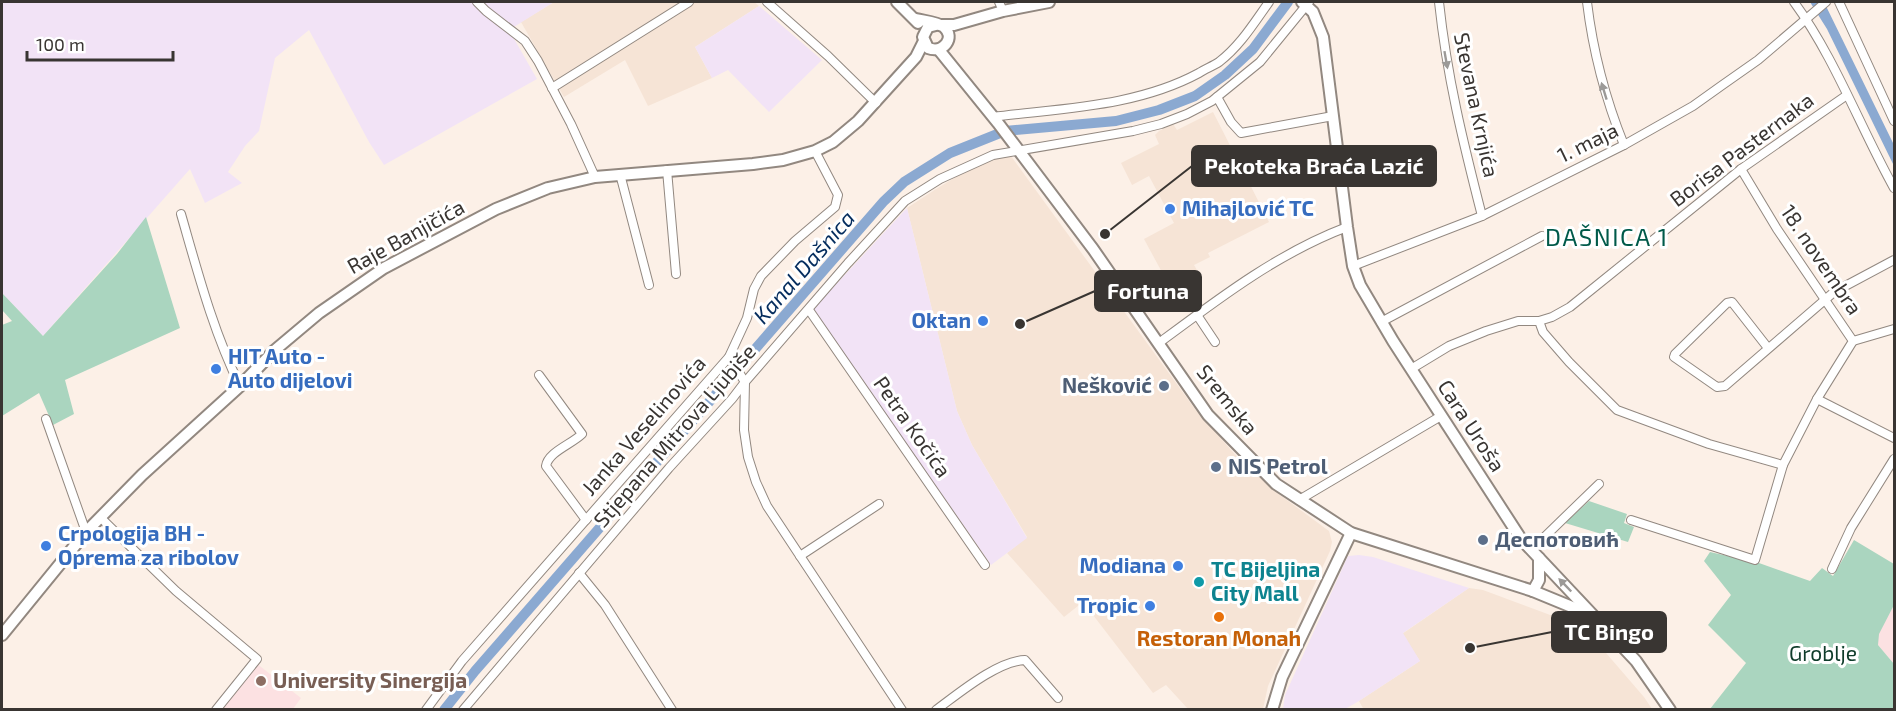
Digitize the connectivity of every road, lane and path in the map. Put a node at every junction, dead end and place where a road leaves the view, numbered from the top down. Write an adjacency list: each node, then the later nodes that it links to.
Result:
1 (477, 2): 21 (street)
2 (689, 2): 21 (street)
3 (767, 2): 24 (street)
4 (897, 2): 15 (main road)
5 (1048, 2): 13 (main road)
6 (1269, 2): 26 (street)
7 (1439, 2): 37 (street, Stevana Krnjića, one-way to 37)
8 (1587, 2): 28 (street, one-way to 8)
9 (1794, 2): 14 (street)
10 (1826, 2): 14 (street, 1. maja)
11 (1839, 2): 27 (street)
12 (1305, 3): 23 (street, Stjepana Mitrova Ljubiše); 25 (main road, Cara Uroša)
13 (1001, 6): 17 (main road)
14 (1806, 18): 22 (street); 28 (street, 1. maja)
15 (916, 19): 16 (main road); 18 (main road)
16 (938, 25): 17 (main road); 18 (main road); 19 (main road)
17 (954, 25): 19 (main road)
18 (924, 37): 19 (main road); 20 (main road, Raje Banjičića)
19 (943, 45): 20 (main road); 26 (main road, Sremska)
20 (916, 57): 24 (main road, Raje Banjičića)
21 (552, 88): 34 (street)
22 (1847, 95): 32 (street, Borisa Pasternaka); 35 (street)
23 (1217, 97): 25 (street); 29 (street, Stjepana Mitrova Ljubiše)
24 (876, 103): 30 (main road, Raje Banjičića)
25 (1333, 116): 38 (main road, Cara Uroša)
26 (996, 120): 29 (main road, Sremska)
27 (1894, 121)
28 (1624, 146): 37 (street, 1. maja)
29 (1018, 150): 45 (street, Stjepana Mitrova Ljubiše); 52 (main road, Sremska)
30 (815, 151): 31 (main road, Raje Banjičića); 54 (street)
31 (668, 170): 33 (main road, Raje Banjičića); 42 (street)
32 (1741, 170): 44 (street, 18. novembra); 47 (street, Borisa Pasternaka)
33 (620, 174): 34 (main road, Raje Banjičića); 43 (street)
34 (595, 177): 58 (main road, Raje Banjičića)
35 (1894, 188)
36 (181, 214): 58 (street)
37 (1482, 216): 41 (street, 1. maja)
38 (1347, 227): 41 (main road, Cara Uroša); 46 (street)
39 (1542, 236): 48 (street)
40 (1894, 260): 44 (street)
41 (1353, 266): 48 (main road, Cara Uroša)
42 (676, 274)
43 (649, 285)
44 (1825, 300): 50 (street, 18. novembra); 53 (street)
45 (809, 310): 57 (street, Stjepana Mitrova Ljubiše); 75 (street, Petra Kočića)
46 (1197, 315): 51 (street); 52 (street)
47 (1539, 321): 55 (street, Borisa Pasternaka); 64 (street)
48 (1382, 322): 55 (main road, Cara Uroša)
49 (1894, 329): 50 (street)
50 (1853, 341): 59 (street, 18. novembra)
51 (1215, 342)
52 (1159, 343): 66 (main road, Sremska)
53 (1768, 348): 53 (street)
54 (730, 360): 57 (street); 69 (street, Janka Veselinovića)
55 (1411, 369): 60 (main road, Cara Uroša)
56 (539, 375): 69 (street, Janka Veselinovića)
57 (742, 379): 74 (street); 77 (street, Stjepana Mitrova Ljubiše)
58 (240, 386): 68 (main road, Raje Banjičića)
59 (1817, 399): 62 (street); 64 (street, 18. novembra)
60 (1441, 416): 66 (street); 73 (main road, Cara Uroša)
61 (46, 419): 71 (street)
62 (1894, 438)
63 (1894, 459): 76 (street)
64 (1783, 465): 70 (street, 18. novembra)
65 (1599, 484): 73 (street)
66 (1299, 500): 72 (main road, Sremska)
67 (879, 504): 74 (street)
68 (100, 518): 71 (main road, Raje Banjičića); 82 (street)
69 (586, 520): 83 (street, Janka Veselinovića)
70 (1631, 520)
71 (86, 532): 80 (main road, Raje Banjičića)
72 (1351, 533): 78 (main road, Sremska); 88 (main road)
73 (1535, 554): 78 (main road); 79 (main road, Cara Uroša, one-way to 73)
74 (800, 556): 86 (street)
75 (985, 564)
76 (1832, 569)
77 (579, 573): 84 (street, Stjepana Mitrova Ljubiše); 85 (street)
78 (1533, 591): 79 (main road, Sremska)
79 (1589, 614): 89 (main road)
80 (2, 635)
81 (1058, 698): 87 (street)
82 (216, 710)
83 (426, 710)
84 (463, 710)
85 (672, 710)
86 (902, 710)
87 (936, 710)
88 (1272, 710)
89 (1670, 710)

